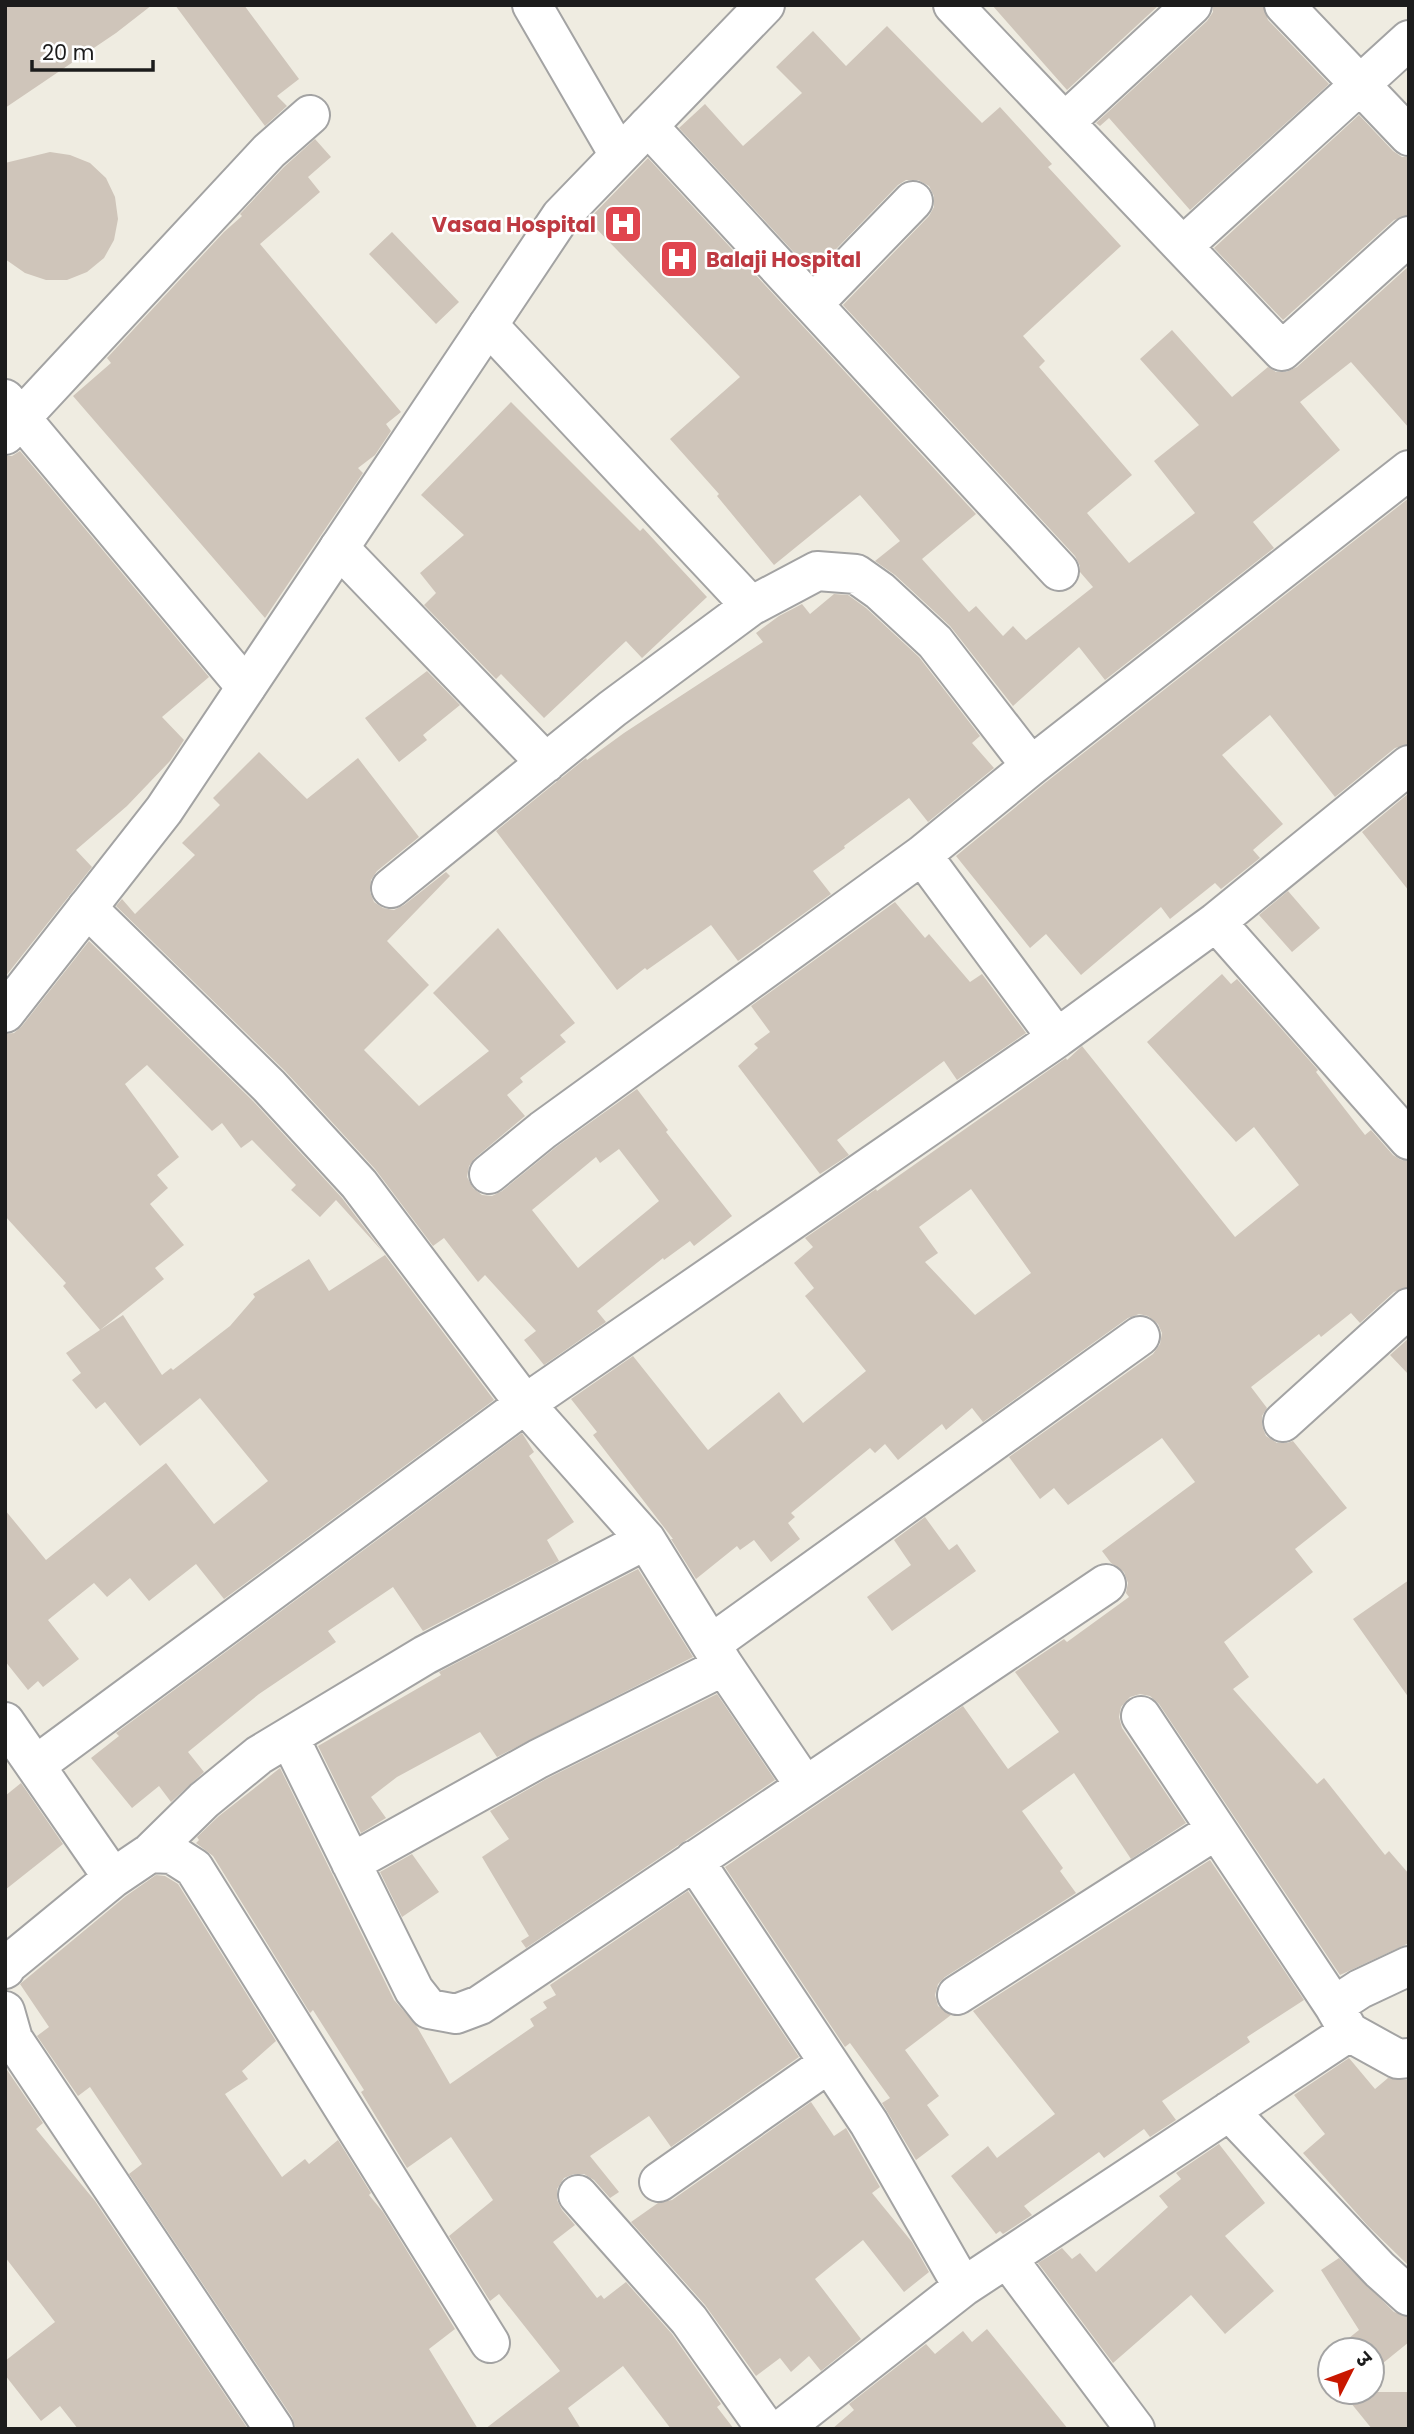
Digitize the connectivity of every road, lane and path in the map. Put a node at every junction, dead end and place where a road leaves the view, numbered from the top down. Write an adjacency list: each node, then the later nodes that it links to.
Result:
1 (532, 5): 12 (street)
2 (765, 5): 10 (street)
3 (1192, 5): 9 (street)
4 (1284, 5): 7 (street)
5 (970, 11): 9 (street)
6 (1409, 40): 7 (street)
7 (1359, 84): 11 (street); 15 (street)
8 (310, 115): 18 (street)
9 (1065, 122): 15 (street)
10 (648, 126): 12 (street); 16 (street)
11 (1409, 136)
12 (619, 155): 17 (street)
13 (913, 201): 16 (street)
14 (1409, 236): 15 (street)
15 (1183, 246)
16 (813, 304): 21 (street)
17 (488, 325): 20 (street); 22 (street)
18 (10, 417): 23 (street)
19 (1409, 470): 26 (street)
20 (339, 548): 23 (street); 24 (street)
21 (1059, 571)
22 (751, 606): 24 (street); 26 (street)
23 (246, 687): 29 (street)
24 (546, 763): 28 (street)
25 (1409, 765): 30 (street)
26 (1031, 766): 27 (street)
27 (922, 855): 32 (street); 34 (street)
28 (391, 888)
29 (87, 908): 31 (street); 37 (street)
30 (1216, 922): 32 (street); 33 (street)
31 (5, 1013)
32 (1057, 1038): 37 (street)
33 (1409, 1140)
34 (489, 1174)
35 (1409, 1308): 38 (street)
36 (1140, 1336): 41 (street)
37 (525, 1404): 39 (street); 45 (street)
38 (1283, 1422)
39 (646, 1540): 41 (street); 44 (street)
40 (1106, 1584): 46 (street)
41 (718, 1655): 46 (street); 50 (street)
42 (1141, 1716): 47 (street)
43 (5, 1722): 45 (street)
44 (289, 1737): 48 (street); 50 (street)
45 (36, 1765): 51 (street)
46 (805, 1786): 49 (street)
47 (1216, 1830): 54 (street); 56 (street)
48 (150, 1853): 51 (street); 65 (street)
49 (694, 1860): 50 (street); 58 (street)
50 (351, 1863)
51 (113, 1878): 53 (street)
52 (1409, 1966): 56 (street)
53 (5, 1969)
54 (957, 1995)
55 (5, 2011): 66 (street)
56 (1341, 2019): 57 (street); 59 (street)
57 (1409, 2058)
58 (829, 2063): 60 (street); 63 (street)
59 (1229, 2112): 62 (street); 64 (street)
60 (659, 2182)
61 (578, 2195): 67 (street)
62 (1007, 2258): 63 (street); 69 (street)
63 (963, 2287): 68 (street)
64 (1409, 2295)
65 (490, 2343)
66 (274, 2429)
67 (766, 2429)
68 (782, 2429)
69 (1135, 2429)

